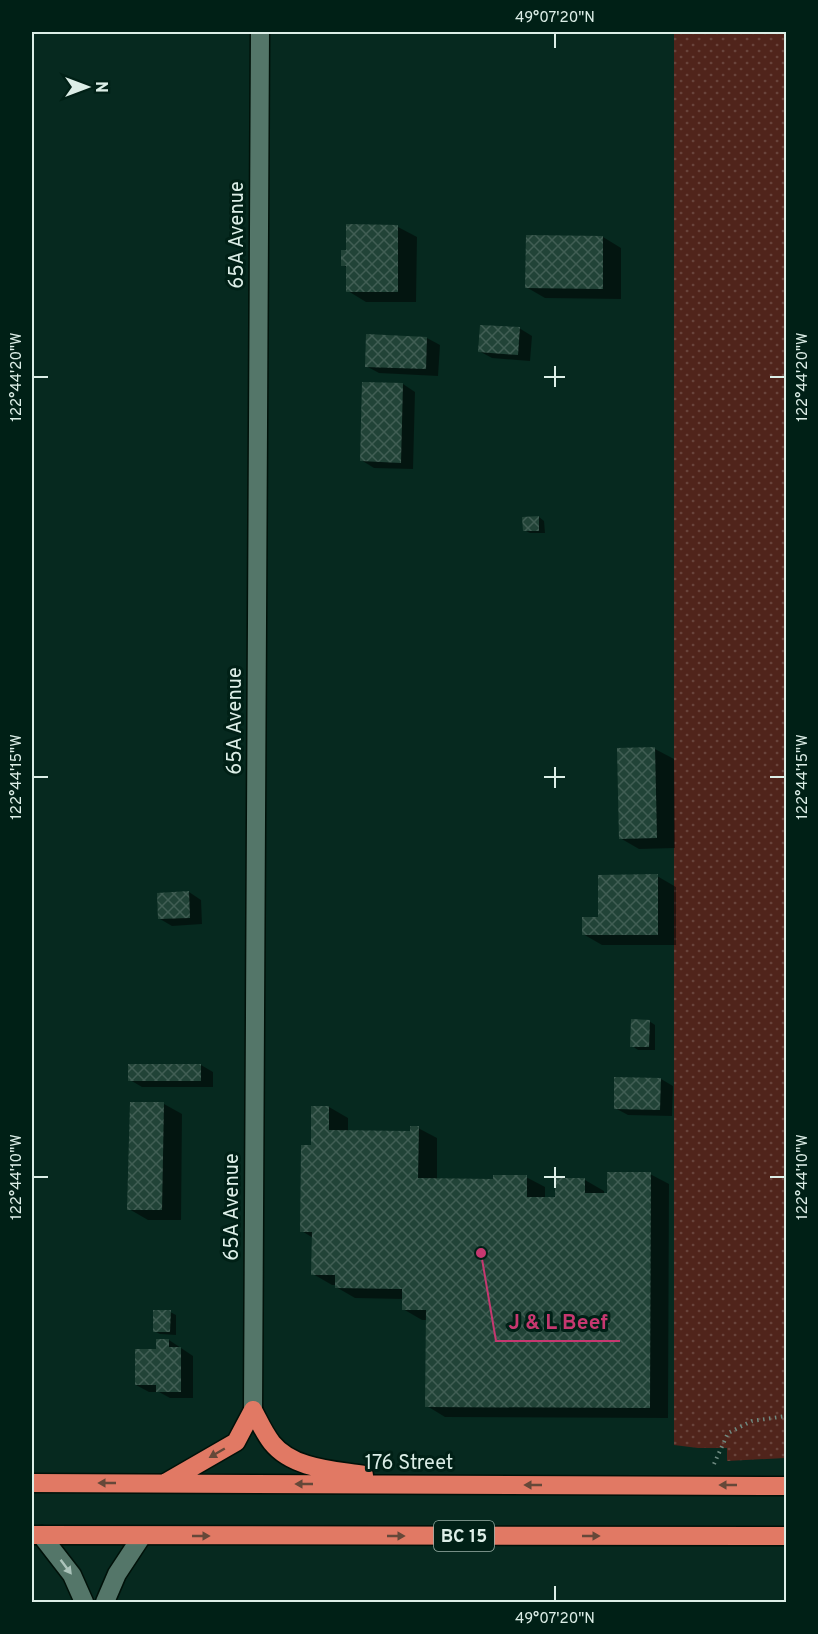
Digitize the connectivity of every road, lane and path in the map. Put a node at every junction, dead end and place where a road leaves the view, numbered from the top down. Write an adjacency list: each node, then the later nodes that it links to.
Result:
1 (260, 32): 2 (street, 65A Avenue)
2 (253, 1410): 5 (highway, one-way to 5); 6 (highway)
3 (786, 1416): 7 (path)
4 (32, 1483): 5 (highway, 176 Street, one-way to 4)
5 (165, 1483): 6 (highway, 176 Street, one-way to 5)
6 (426, 1484): 7 (highway, 176 Street, one-way to 6)
7 (714, 1485): 8 (highway, 176 Street, one-way to 7)
8 (786, 1486)
9 (36, 1535): 10 (highway, BC 15); 12 (street, one-way to 12)
10 (142, 1536): 11 (highway, BC 15, one-way to 11); 13 (street)
11 (786, 1536)
12 (84, 1602)
13 (105, 1602)

